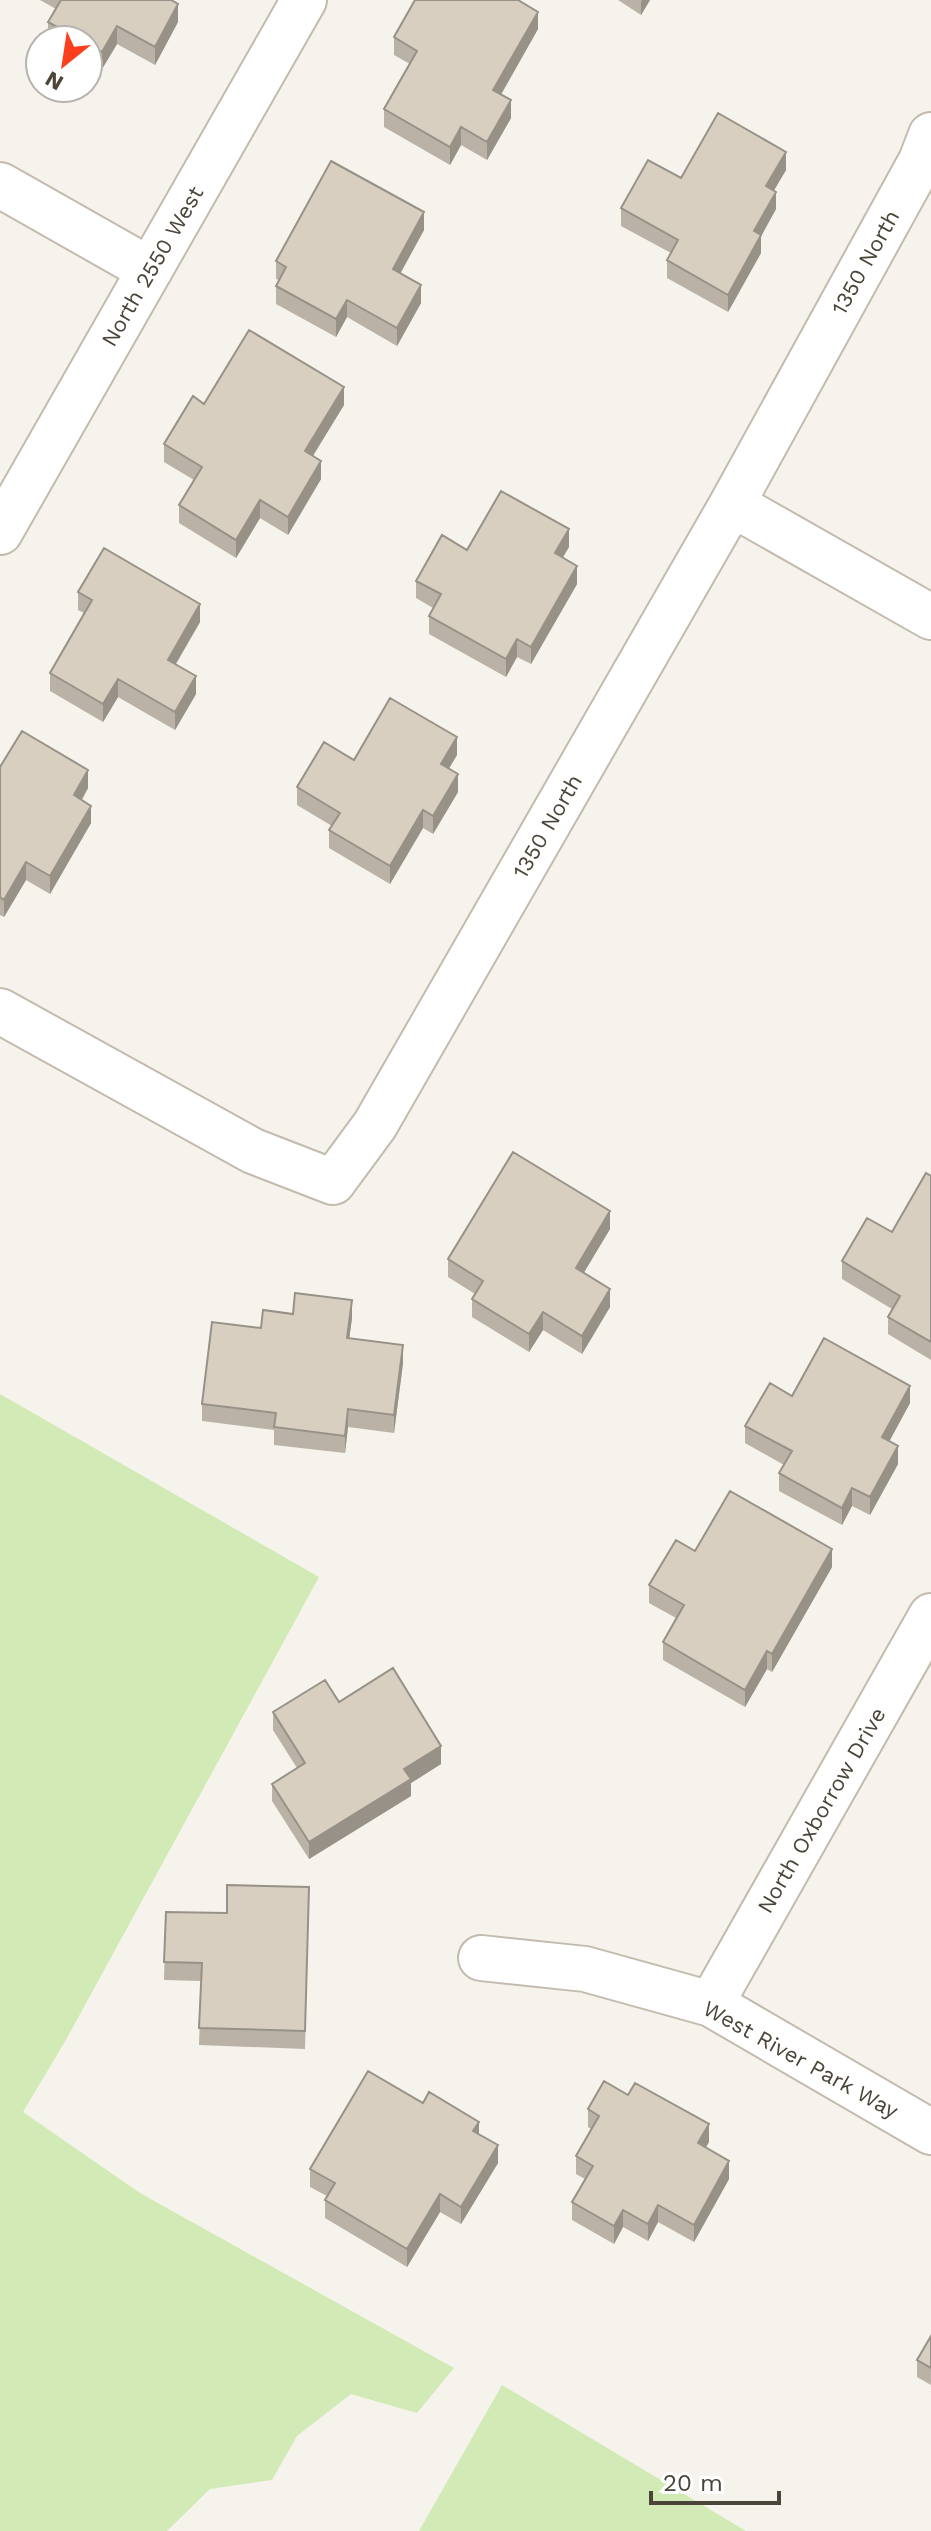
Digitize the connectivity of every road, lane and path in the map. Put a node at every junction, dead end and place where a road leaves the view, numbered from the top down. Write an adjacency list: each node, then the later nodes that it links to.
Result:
1 (304, 0): 4 (street, North 2550 West)
2 (931, 135): 5 (street, 1350 North)
3 (0, 185): 4 (street)
4 (150, 270): 6 (street, North 2550 West)
5 (732, 504): 7 (street); 8 (street, 1350 North)
6 (0, 532)
7 (931, 617)
8 (0, 1011)
9 (931, 1616): 11 (street, North Oxborrow Drive)
10 (481, 1958): 11 (street, West River Park Way)
11 (711, 2004): 12 (street, West River Park Way)
12 (931, 2132)

